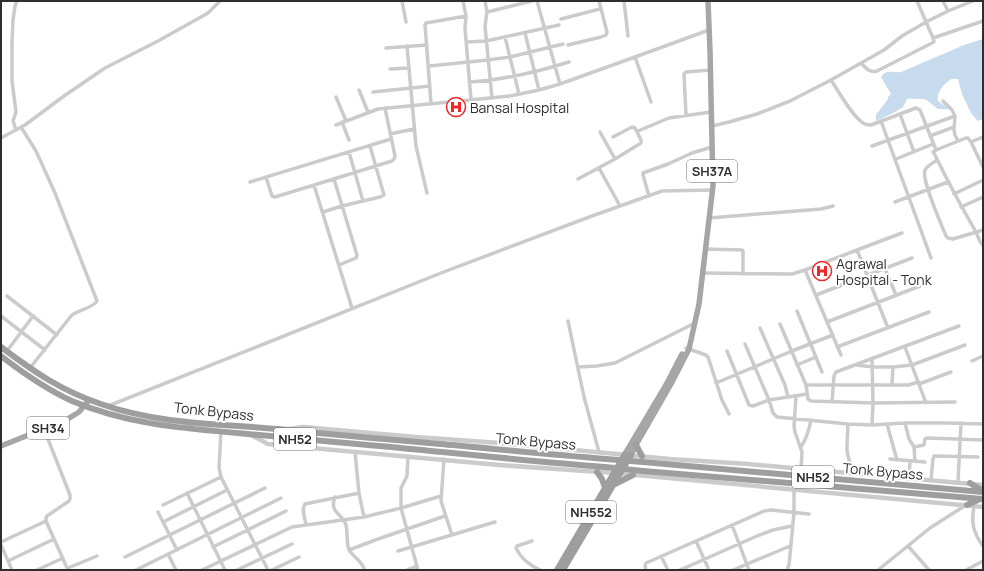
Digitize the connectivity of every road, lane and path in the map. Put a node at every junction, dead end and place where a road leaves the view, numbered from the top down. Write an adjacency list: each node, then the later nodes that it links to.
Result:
1 (17, 1): 82 (street)
2 (220, 1): 79 (street)
3 (402, 1): 20 (street)
4 (463, 1): 17 (street)
5 (485, 1): 16 (street)
6 (532, 1): 16 (street)
7 (537, 1): 23 (street)
8 (599, 1): 14 (street)
9 (624, 1): 26 (street)
10 (708, 1): 24 (main road, SH37A)
11 (917, 1): 21 (street)
12 (943, 1): 15 (street)
13 (973, 1): 15 (street)
14 (600, 9): 18 (street); 33 (street)
15 (948, 11): 21 (street)
16 (487, 12): 29 (street)
17 (466, 16): 30 (street); 32 (street)
18 (561, 19)
19 (983, 21): 28 (street)
20 (406, 22)
21 (926, 22): 28 (street); 43 (street)
22 (559, 25): 23 (street)
23 (544, 28): 25 (street); 36 (street)
24 (709, 30): 39 (street); 48 (main road, SH37A)
25 (525, 32): 27 (street); 37 (street)
26 (628, 36)
27 (504, 37): 29 (street); 38 (street)
28 (934, 38): 43 (street)
29 (486, 41): 30 (street); 40 (street)
30 (466, 42): 41 (street)
31 (563, 44): 36 (street)
32 (427, 45): 34 (street); 44 (street)
33 (568, 45)
34 (407, 46): 35 (street); 46 (street)
35 (386, 48)
36 (549, 48): 37 (street); 45 (street)
37 (530, 53): 38 (street); 49 (street)
38 (510, 57): 40 (street); 50 (street)
39 (635, 58): 54 (street); 65 (street)
40 (488, 60): 41 (street); 52 (street)
41 (467, 62): 44 (street); 53 (street)
42 (569, 62): 45 (street)
43 (861, 63): 51 (street)
44 (429, 66): 55 (street)
45 (555, 66): 49 (street); 54 (street)
46 (409, 68): 47 (street); 56 (street)
47 (390, 69)
48 (711, 70): 70 (main road, SH37A); 72 (street)
49 (534, 72): 50 (street); 58 (street)
50 (515, 76): 52 (street); 60 (street)
51 (831, 80): 75 (street); 77 (street)
52 (490, 81): 53 (street); 62 (street)
53 (469, 82): 63 (street)
54 (560, 84): 58 (street)
55 (430, 86): 56 (street); 66 (street)
56 (411, 88): 59 (street); 67 (street)
57 (359, 90): 69 (street)
58 (539, 90): 60 (street)
59 (373, 92)
60 (519, 94): 62 (street)
61 (336, 97): 74 (street)
62 (492, 98): 63 (street)
63 (471, 100): 66 (street)
64 (943, 101): 73 (street)
65 (651, 102)
66 (432, 103): 67 (street)
67 (412, 105): 68 (street); 81 (street)
68 (385, 108): 69 (street); 86 (street)
69 (368, 112): 74 (street)
70 (711, 112): 72 (street); 77 (main road, SH37A)
71 (900, 114): 75 (street); 78 (street); 85 (street)
72 (686, 115): 84 (street)
73 (955, 116): 78 (street); 80 (street)
74 (344, 121): 76 (street); 92 (street)
75 (881, 121): 93 (street)
76 (336, 125)
77 (712, 126): 99 (main road, SH37A)
78 (926, 126): 85 (street); 87 (street)
79 (21, 127): 82 (street); 164 (street)
80 (954, 127): 87 (street); 94 (street)
81 (414, 129): 86 (street); 119 (street)
82 (16, 130): 90 (street)
83 (600, 132): 103 (street)
84 (637, 132): 88 (street); 103 (street)
85 (907, 133): 93 (street); 102 (street)
86 (390, 134): 91 (street)
87 (930, 136): 96 (street)
88 (613, 137)
89 (983, 137): 95 (street)
90 (1, 138)
91 (391, 139): 97 (street); 106 (street)
92 (349, 140)
93 (888, 140): 98 (street); 104 (street)
94 (958, 141): 95 (street); 100 (street)
95 (971, 142): 107 (street)
96 (933, 144): 100 (street); 102 (street)
97 (370, 146): 101 (street); 106 (street)
98 (872, 146)
99 (712, 147): 118 (main road, SH37A); 121 (street)
100 (936, 150): 105 (street)
101 (349, 152): 109 (street); 110 (street)
102 (914, 152): 104 (street)
103 (615, 159): 108 (street)
104 (896, 159): 122 (street)
105 (937, 160): 115 (street); 117 (street)
106 (376, 166): 109 (street); 124 (street)
107 (983, 167)
108 (599, 168): 112 (street); 127 (street)
109 (355, 173): 111 (street); 124 (street)
110 (266, 177): 114 (street); 116 (street)
111 (334, 178): 116 (street); 126 (street)
112 (578, 179)
113 (983, 180): 120 (street)
114 (250, 182)
115 (948, 182): 117 (street); 120 (street)
116 (314, 185): 130 (street)
117 (928, 189): 122 (street); 134 (street)
118 (712, 190): 121 (street); 131 (main road, SH37A)
119 (427, 193)
120 (954, 194): 129 (street)
121 (649, 196): 127 (street)
122 (909, 196): 125 (street); 139 (street)
123 (983, 197): 129 (street)
124 (363, 201): 126 (street)
125 (895, 202)
126 (342, 206): 130 (street); 140 (street)
127 (620, 206): 151 (street)
128 (833, 206): 131 (street)
129 (961, 207): 134 (street)
130 (323, 212): 140 (street)
131 (709, 218): 136 (main road, SH37A)
132 (983, 230): 134 (street)
133 (902, 233): 137 (street)
134 (976, 233): 135 (street)
135 (983, 246)
136 (705, 249): 143 (main road, SH37A); 144 (street)
137 (857, 250): 142 (street); 145 (street)
138 (912, 258): 141 (street)
139 (931, 258)
140 (339, 265): 151 (street)
141 (885, 269): 145 (street); 148 (street)
142 (805, 270): 144 (street); 147 (street)
143 (702, 273): 144 (street); 158 (main road, SH37A)
144 (743, 274)
145 (867, 276): 147 (street); 150 (street)
146 (920, 286): 148 (street)
147 (816, 295): 157 (street)
148 (896, 295): 150 (street)
149 (7, 296): 155 (street)
150 (878, 302): 157 (street); 162 (street)
151 (352, 308): 211 (street)
152 (797, 311): 167 (street)
153 (929, 312): 162 (street)
154 (1, 316): 163 (street)
155 (33, 316): 163 (street); 164 (street)
156 (568, 321): 187 (street)
157 (827, 322): 165 (street)
158 (695, 323): 172 (main road, SH37A); 187 (street)
159 (780, 324): 176 (street)
160 (959, 326): 171 (street)
161 (760, 328): 181 (street)
162 (888, 328): 170 (street)
163 (22, 331): 173 (street); 174 (street)
164 (57, 335): 173 (street)
165 (833, 335): 167 (street); 170 (street)
166 (745, 344): 188 (street)
167 (810, 344): 176 (street); 180 (street)
168 (965, 345): 186 (street)
169 (1, 347): 174 (highway, NH52)
170 (837, 347): 178 (street)
171 (905, 347): 182 (street); 186 (street)
172 (687, 349): 195 (street); 227 (main road, SH37A); 233 (main road, SH37A)
173 (45, 350): 191 (street)
174 (7, 351): 191 (highway, NH52)
175 (727, 351): 194 (street)
176 (792, 351): 181 (street); 184 (street)
177 (1, 356): 210 (highway, NH52)
178 (841, 356)
179 (983, 356): 183 (street)
180 (816, 358): 184 (street); 192 (street)
181 (774, 359): 188 (street); 203 (street)
182 (872, 359): 185 (street); 189 (street)
183 (972, 361)
184 (797, 365): 198 (street)
185 (856, 365): 189 (street); 197 (street)
186 (912, 365): 190 (street); 196 (street)
187 (578, 367): 232 (street)
188 (755, 367): 194 (street); 205 (street)
189 (873, 367): 190 (street); 199 (street)
190 (893, 367): 200 (street)
191 (30, 369): 204 (highway, NH52)
192 (822, 372)
193 (951, 372): 196 (street)
194 (737, 375): 195 (street); 205 (street)
195 (716, 383): 212 (street)
196 (919, 383): 200 (street); 209 (street)
197 (833, 384): 198 (street); 199 (street); 206 (street)
198 (806, 385): 201 (street)
199 (873, 385): 200 (street); 208 (street)
200 (892, 385)
201 (807, 394): 202 (street); 206 (street)
202 (796, 396): 203 (street); 213 (street)
203 (788, 397): 205 (street)
204 (89, 400): 210 (main road, SH34); 211 (highway, Tonk Bypass / NH52)
205 (769, 400): 213 (street)
206 (832, 402): 208 (street)
207 (955, 402): 209 (street)
208 (873, 403): 209 (street); 220 (street)
209 (926, 403)
210 (84, 406): 221 (main road, SH34); 223 (highway, NH52)
211 (107, 406): 222 (highway, Tonk Bypass / NH52)
212 (729, 414)
213 (794, 419): 214 (street); 229 (street)
214 (811, 420): 217 (street); 229 (street)
215 (905, 423): 216 (street); 218 (street); 230 (street)
216 (961, 423): 219 (street); 225 (street)
217 (848, 424): 220 (street); 246 (street)
218 (887, 424): 220 (street); 240 (street)
219 (983, 424)
220 (872, 425)
221 (44, 429): 228 (main road, SH34); 281 (street)
222 (283, 430): 232 (street); 237 (highway, Tonk Bypass / NH52, bridge)
223 (221, 432): 224 (highway, NH52); 249 (street)
224 (251, 435): 231 (street); 265 (highway, NH52, bridge)
225 (960, 439): 226 (street); 230 (street); 235 (street)
226 (983, 440)
227 (636, 445): 233 (main road, SH37A); 237 (highway)
228 (1, 446)
229 (801, 447): 244 (street)
230 (914, 447): 242 (street)
231 (355, 452): 234 (street); 261 (street)
232 (599, 452): 233 (street)
233 (628, 455): 237 (street); 247 (highway, NH552)
234 (408, 456): 239 (street); 271 (street)
235 (960, 456): 236 (street); 251 (street); 252 (street)
236 (978, 457)
237 (643, 459): 244 (street); 257 (highway, Tonk Bypass / NH52)
238 (890, 459): 240 (street)
239 (444, 460): 245 (street); 262 (street)
240 (897, 460): 241 (street)
241 (910, 461): 242 (street); 250 (street)
242 (916, 461): 243 (street)
243 (925, 462)
244 (801, 469): 246 (street)
245 (597, 472): 247 (street); 256 (highway)
246 (849, 473): 250 (street)
247 (617, 474): 248 (street); 254 (highway, NH552); 256 (highway, NH552)
248 (633, 475): 254 (highway); 259 (street)
249 (221, 477): 258 (street); 260 (street)
250 (909, 479): 251 (street)
251 (931, 480): 252 (street)
252 (958, 482): 253 (street)
253 (970, 483): 257 (highway)
254 (613, 486): 338 (highway, NH552)
255 (265, 488): 266 (street)
256 (605, 488): 337 (highway, NH552)
257 (983, 489)
258 (227, 490): 266 (street); 269 (street)
259 (794, 490): 268 (street); 274 (street)
260 (187, 493): 267 (street); 269 (street)
261 (359, 493): 263 (street); 277 (street)
262 (441, 496): 271 (street); 276 (street)
263 (335, 497): 280 (street); 284 (street)
264 (281, 498): 278 (street)
265 (982, 499): 268 (highway)
266 (234, 504): 278 (street); 279 (street)
267 (163, 505)
268 (970, 505): 270 (street); 301 (street); 302 (street)
269 (194, 507): 279 (street); 282 (street)
270 (983, 507)
271 (401, 508): 277 (street); 287 (street)
272 (286, 511): 288 (street)
273 (158, 512): 282 (street)
274 (794, 513): 275 (street); 285 (street); 286 (street)
275 (809, 514)
276 (445, 516): 287 (street); 289 (street)
277 (364, 517): 280 (street)
278 (241, 518): 288 (street); 291 (street)
279 (200, 519): 290 (street); 291 (street)
280 (344, 520): 284 (street); 306 (street)
281 (46, 521): 292 (street); 294 (street)
282 (163, 522): 290 (street)
283 (495, 522): 289 (street)
284 (306, 525): 297 (street)
285 (732, 525): 293 (street); 296 (street)
286 (792, 526): 296 (street); 300 (street)
287 (406, 529): 304 (street); 306 (street)
288 (247, 530): 297 (street); 303 (street)
289 (452, 534): 304 (street)
290 (169, 535): 305 (street); 312 (street)
291 (207, 535): 303 (street); 305 (street)
292 (54, 539): 314 (street); 317 (street)
293 (696, 541): 311 (street); 316 (street)
294 (1, 542)
295 (532, 542): 336 (street)
296 (739, 543): 316 (street); 320 (street)
297 (254, 544): 315 (street); 318 (street)
298 (292, 544): 315 (street)
299 (1, 545): 308 (street)
300 (790, 546): 320 (street); 345 (street)
301 (908, 546): 324 (street); 346 (street)
302 (983, 546)
303 (213, 547): 318 (street)
304 (411, 547): 307 (street); 321 (street)
305 (177, 550): 309 (street)
306 (349, 550): 334 (street)
307 (398, 551)
308 (3, 554): 317 (street)
309 (168, 554): 327 (street); 328 (street)
310 (97, 556): 323 (street)
311 (661, 556): 339 (street); 340 (street)
312 (125, 557)
313 (299, 557): 333 (street)
314 (63, 558): 323 (street); 326 (street)
315 (262, 559): 331 (street); 332 (street)
316 (704, 559): 341 (street); 342 (street)
317 (8, 561): 325 (street)
318 (220, 561): 329 (street); 330 (street)
319 (983, 561): 322 (street)
320 (747, 564): 343 (street); 344 (street)
321 (418, 568): 335 (street)
322 (974, 568): 347 (street)
323 (68, 569)
324 (928, 569)
325 (12, 570)
326 (36, 570)
327 (136, 570)
328 (176, 570)
329 (202, 570)
330 (225, 570)
331 (237, 570)
332 (268, 570)
333 (272, 570)
334 (365, 570)
335 (407, 570)
336 (540, 570)
337 (557, 570)
338 (563, 570)
339 (646, 570)
340 (668, 570)
341 (680, 570)
342 (709, 570)
343 (733, 570)
344 (749, 570)
345 (787, 570)
346 (878, 570)
347 (966, 570)

